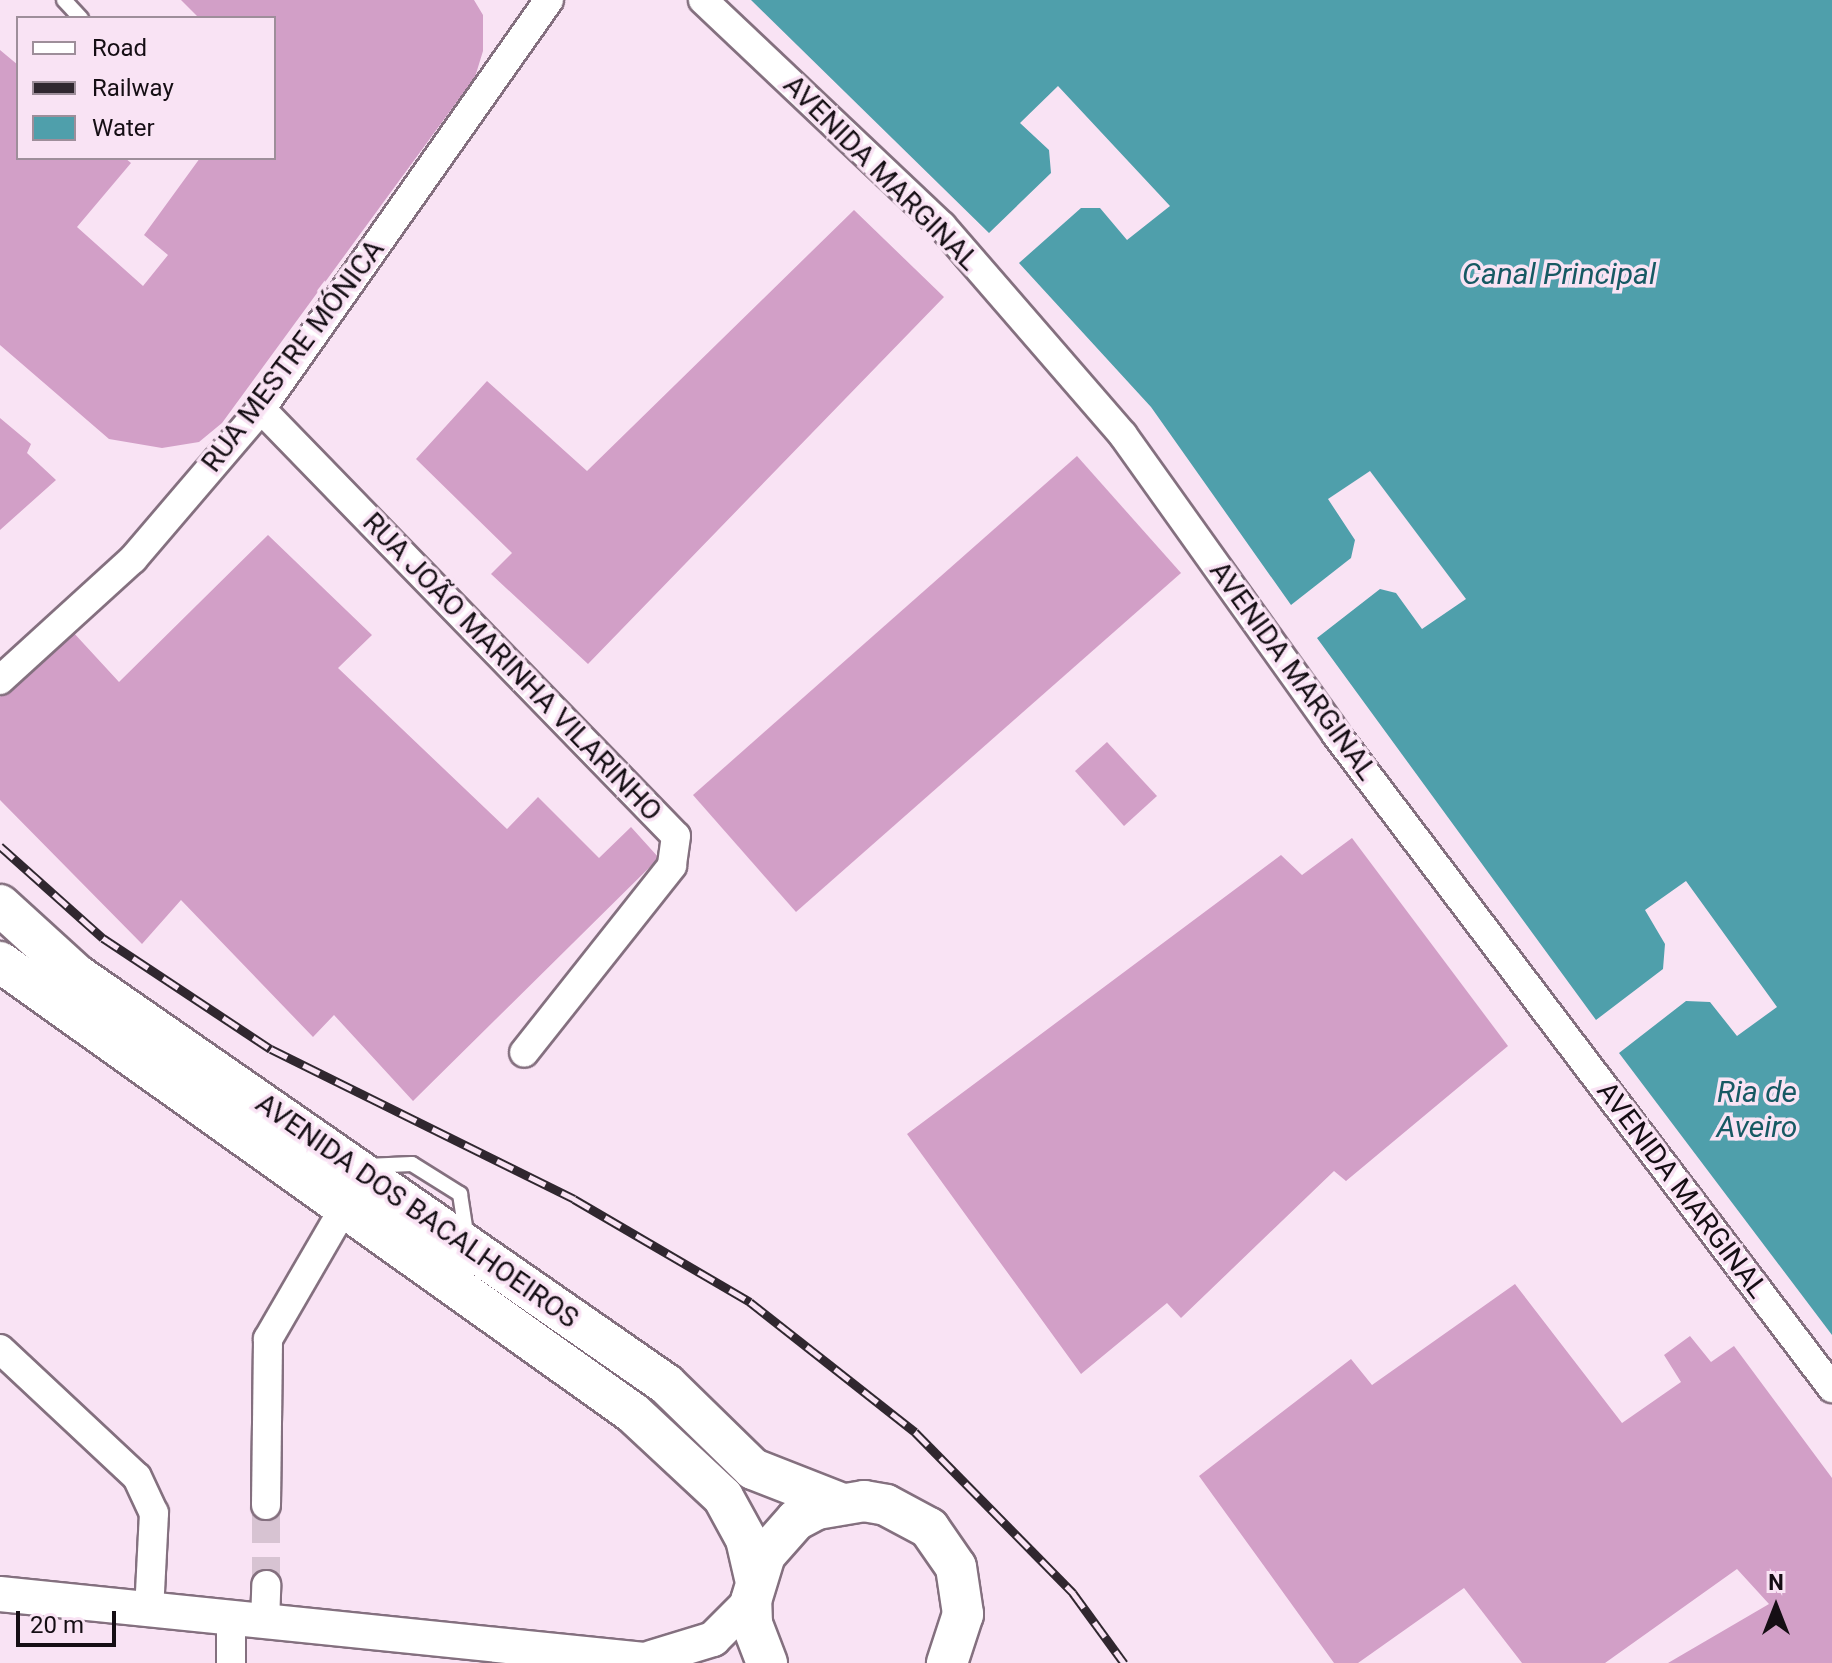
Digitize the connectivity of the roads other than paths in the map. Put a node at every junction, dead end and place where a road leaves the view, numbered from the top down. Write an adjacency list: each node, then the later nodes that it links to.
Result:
1 (64, 0): 4 (lane)
2 (549, 0): 5 (street, RUA MESTRE MÓNICA)
3 (703, 0): 12 (street, AVENIDA MARGINAL)
4 (79, 16)
5 (261, 409): 6 (street, RUA MESTRE MÓNICA); 9 (street, RUA JOÃO MARINHA VILARINHO)
6 (0, 680)
7 (0, 905): 13 (main road, AVENIDA DOS BACALHOEIROS)
8 (0, 962): 10 (main road, AVENIDA DOS BACALHOEIROS)
9 (524, 1053)
10 (344, 1208): 14 (street); 16 (main road, AVENIDA DOS BACALHOEIROS)
11 (0, 1349): 18 (street)
12 (1832, 1388)
13 (840, 1503): 16 (main road, AVENIDA DOS BACALHOEIROS); 24 (main road, AVENIDA DOS BACALHOEIROS)
14 (266, 1505)
15 (266, 1585): 20 (street)
16 (753, 1589): 21 (street); 23 (main road, AVENIDA DOS BACALHOEIROS)
17 (0, 1594): 18 (street)
18 (149, 1611): 19 (street)
19 (231, 1619): 20 (street); 22 (street)
20 (265, 1623): 21 (street)
21 (662, 1661)
22 (231, 1663)
23 (767, 1663)
24 (947, 1663)

